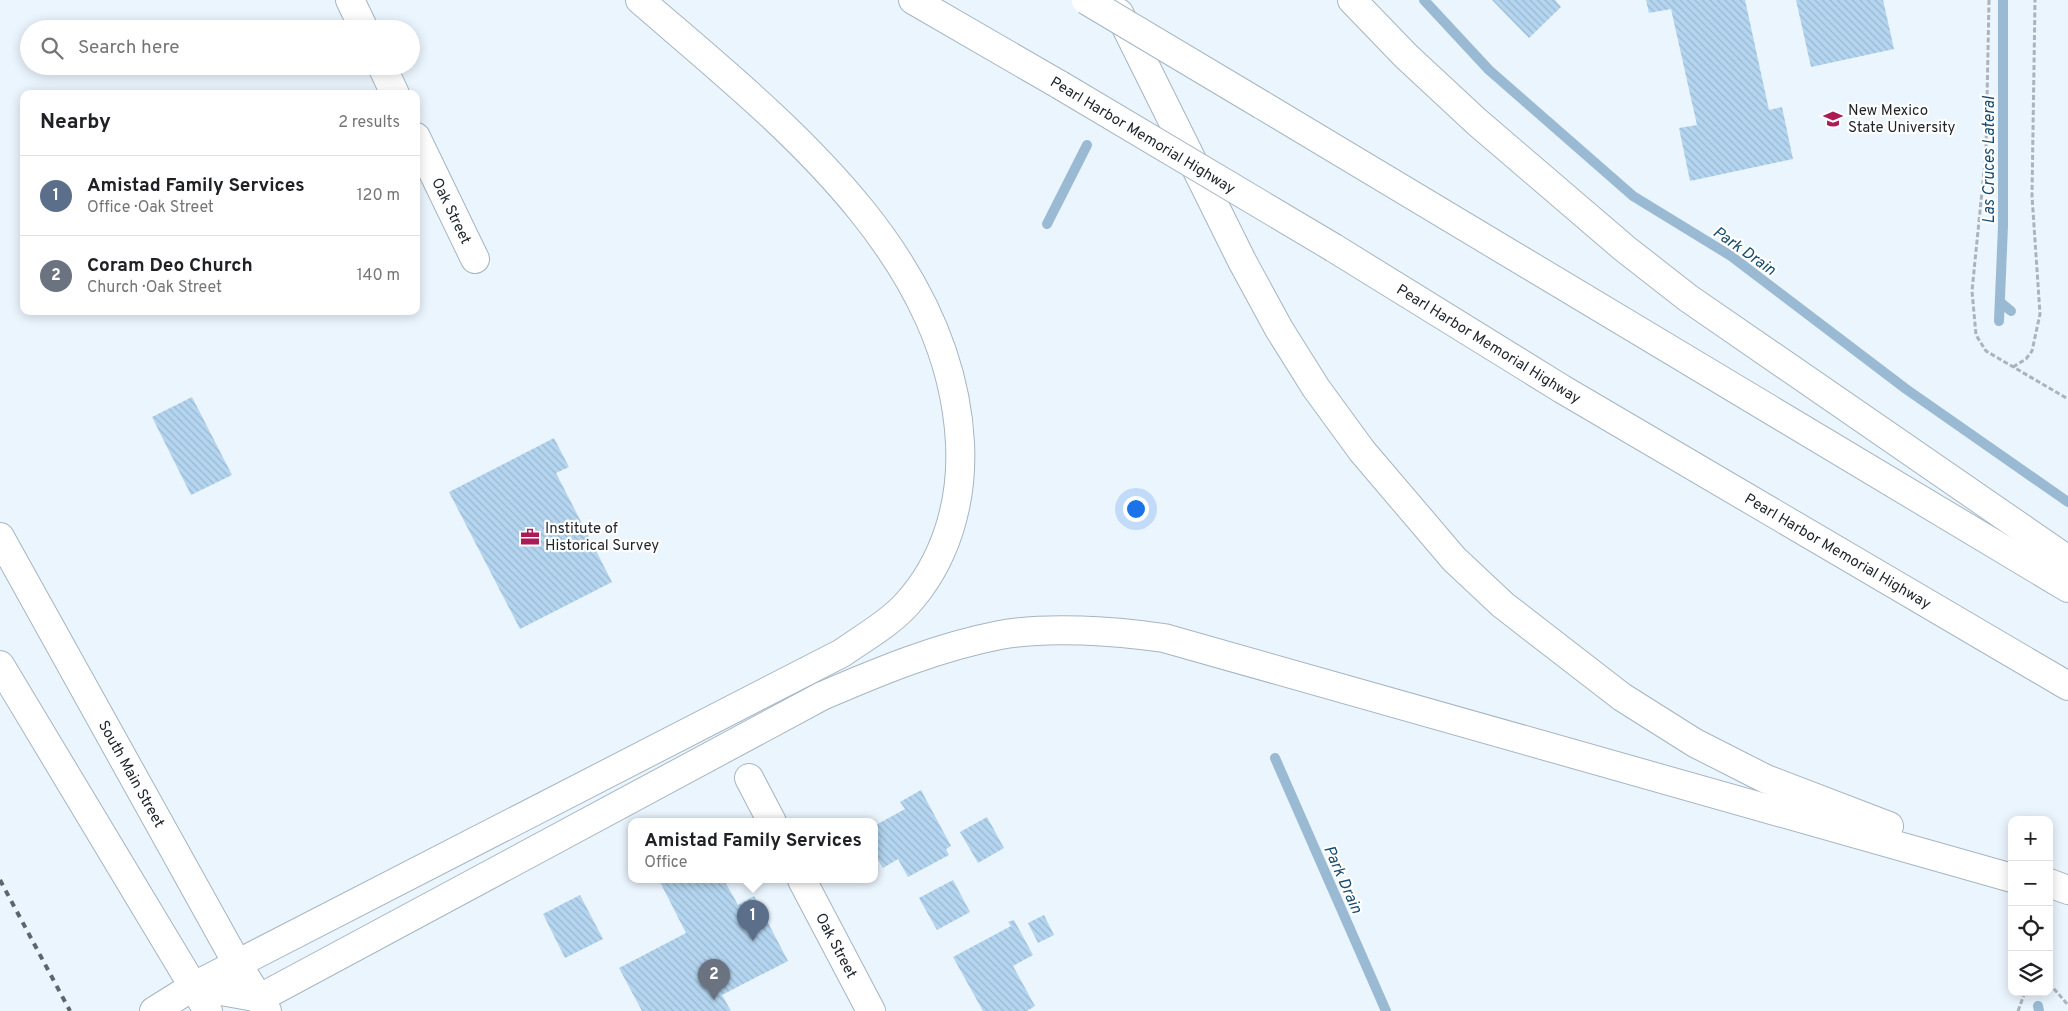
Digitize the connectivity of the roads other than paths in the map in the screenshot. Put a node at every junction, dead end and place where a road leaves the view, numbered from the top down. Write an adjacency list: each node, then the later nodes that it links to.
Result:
1 (350, 0): 7 (main road)
2 (640, 0): 25 (main road)
3 (913, 0): 16 (main road, Pearl Harbor Memorial Highway, bridge)
4 (1086, 0): 14 (main road, bridge)
5 (1113, 0): 19 (main road)
6 (1352, 0): 13 (main road)
7 (360, 20)
8 (386, 75): 9 (main road)
9 (393, 90)
10 (420, 145): 11 (main road, Oak Street)
11 (475, 259)
12 (0, 536): 25 (main road, South Main Street)
13 (2068, 560)
14 (2068, 588)
15 (0, 665): 26 (main road)
16 (2068, 686)
17 (749, 778): 18 (main road)
18 (770, 818)
19 (2008, 869)
20 (2008, 877): 27 (main road)
21 (804, 883): 30 (main road, Oak Street)
22 (2053, 885): 24 (main road)
23 (2053, 889): 24 (main road)
24 (2068, 892)
25 (238, 965): 26 (main road); 27 (main road, South Main Street)
26 (194, 986): 27 (main road); 28 (main road); 29 (main road)
27 (263, 1004)
28 (154, 1011)
29 (208, 1011)
30 (871, 1011)

